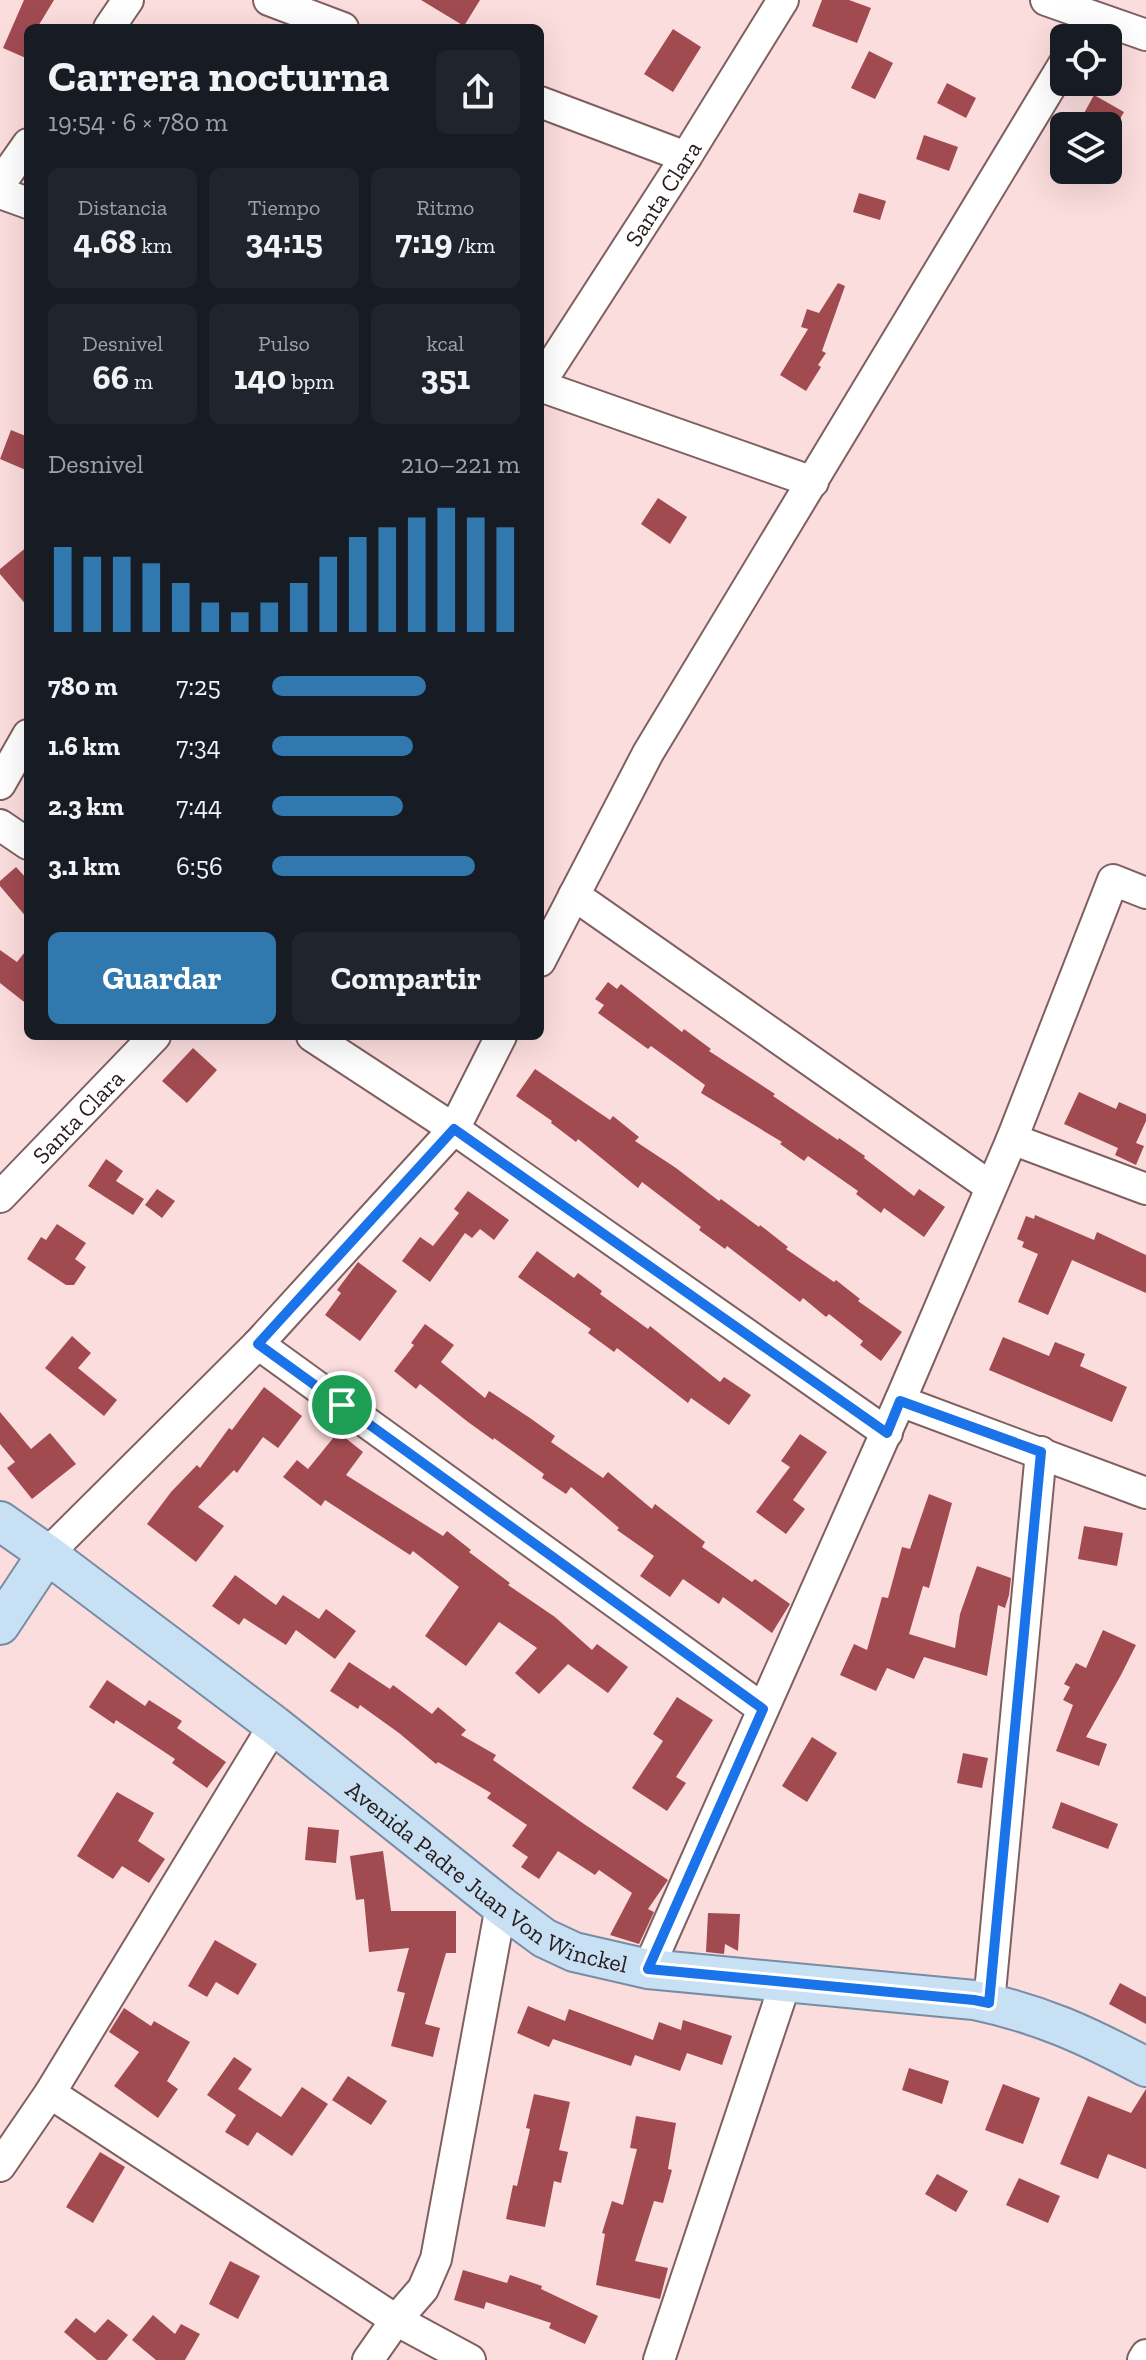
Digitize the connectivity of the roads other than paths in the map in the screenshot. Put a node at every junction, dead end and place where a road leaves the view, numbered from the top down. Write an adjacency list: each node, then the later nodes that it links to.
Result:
1 (128, 0): 5 (street)
2 (269, 0): 6 (street)
3 (783, 0): 13 (street, Santa Clara)
4 (1046, 0): 7 (street)
5 (112, 24)
6 (332, 24)
7 (1082, 24)
8 (1122, 32): 9 (street)
9 (1146, 35)
10 (1050, 87): 19 (street)
11 (544, 104): 13 (street)
12 (24, 150): 14 (street)
13 (686, 157): 17 (street, Santa Clara)
14 (0, 184)
15 (0, 193): 16 (street)
16 (24, 202)
17 (544, 378)
18 (544, 385): 19 (street)
19 (813, 482): 25 (street)
20 (24, 742): 21 (street)
21 (0, 784)
22 (0, 825): 23 (street)
23 (24, 841)
24 (1146, 893): 31 (street)
25 (574, 895): 26 (street); 32 (street)
26 (544, 953)
27 (151, 1040): 34 (street, Santa Clara)
28 (318, 1040): 30 (street)
29 (499, 1040): 30 (street)
30 (454, 1129): 35 (street); 37 (street)
31 (1012, 1139): 32 (street); 33 (street)
32 (991, 1187): 36 (street)
33 (1146, 1189)
34 (0, 1197)
35 (258, 1344): 41 (street); 43 (street)
36 (900, 1401): 37 (street); 38 (street)
37 (887, 1433): 43 (street)
38 (1041, 1452): 39 (street); 48 (street)
39 (1146, 1493)
40 (0, 1521): 41 (main road, Avenida Padre Juan Von Winckel)
41 (47, 1554): 42 (main road); 44 (main road, Avenida Padre Juan Von Winckel)
42 (0, 1625)
43 (763, 1709): 46 (street)
44 (274, 1725): 45 (main road, Avenida Padre Juan Von Winckel); 50 (street)
45 (501, 1906): 46 (main road, Avenida Padre Juan Von Winckel); 52 (street)
46 (648, 1969): 47 (main road, Avenida Padre Juan Von Winckel)
47 (786, 1981): 48 (main road, Avenida Padre Juan Von Winckel); 55 (street)
48 (989, 2003): 49 (main road, Avenida Padre Juan Von Winckel)
49 (1146, 2067)
50 (50, 2093): 51 (street); 52 (street)
51 (0, 2166)
52 (396, 2320): 53 (street); 54 (street)
53 (368, 2360)
54 (470, 2360)
55 (659, 2360)

